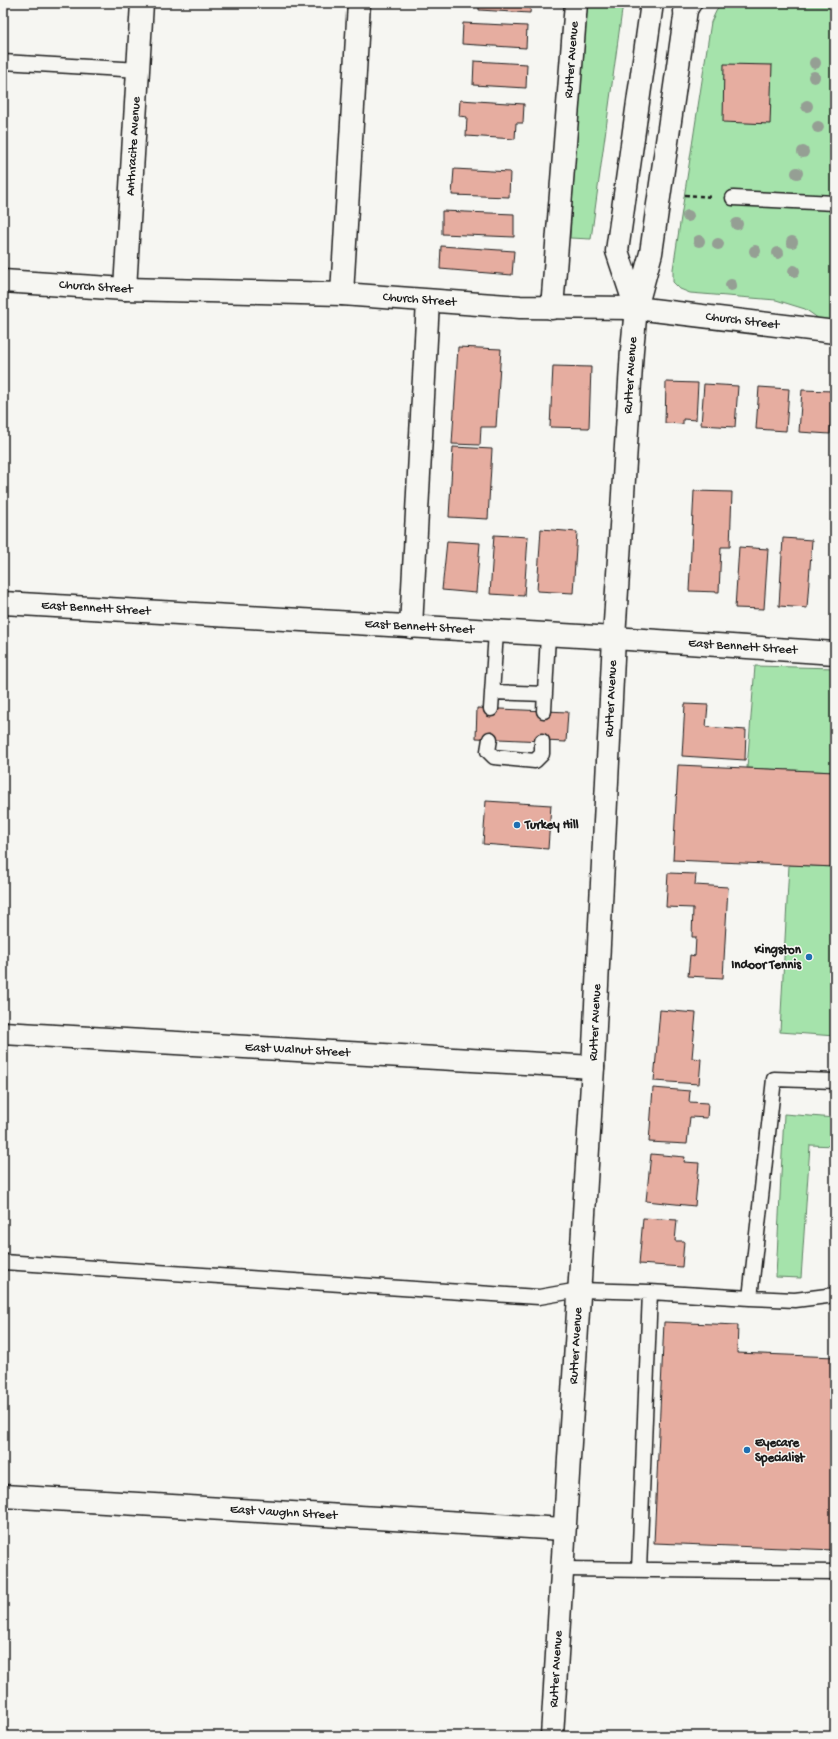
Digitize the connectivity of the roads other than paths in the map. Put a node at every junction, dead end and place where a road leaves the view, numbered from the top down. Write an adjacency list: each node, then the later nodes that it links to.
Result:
1 (142, 3): 7 (street, Anthracite Avenue)
2 (358, 3): 12 (street)
3 (576, 3): 14 (street, Rutter Avenue)
4 (652, 3): 15 (street, Rutter Avenue)
5 (687, 6): 15 (street, Rutter Avenue)
6 (3, 62): 7 (lane)
7 (140, 70): 11 (street, Anthracite Avenue)
8 (733, 198): 9 (lane)
9 (835, 203)
10 (3, 281): 11 (street, Church Street)
11 (125, 289): 12 (street, Church Street)
12 (342, 294): 13 (street, Church Street)
13 (428, 301): 14 (street, Church Street); 18 (street)
14 (552, 308): 15 (street, Church Street)
15 (636, 308): 16 (street, Church Street); 21 (street, Rutter Avenue)
16 (835, 332)
17 (3, 603): 18 (street, East Bennett Street)
18 (412, 627): 19 (street, East Bennett Street)
19 (496, 632): 20 (street, East Bennett Street); 23 (lane)
20 (548, 635): 21 (street, East Bennett Street); 24 (lane)
21 (614, 638): 22 (street, East Bennett Street); 30 (street, Rutter Avenue)
22 (835, 653)
23 (492, 692): 24 (lane); 25 (lane)
24 (545, 694): 26 (lane)
25 (491, 709)
26 (544, 711)
27 (490, 739): 28 (lane)
28 (542, 741)
29 (3, 1033): 30 (street, East Walnut Street)
30 (592, 1067): 33 (street, Rutter Avenue)
31 (835, 1081): 36 (lane)
32 (3, 1262): 33 (lane)
33 (579, 1290): 34 (lane); 38 (street, Rutter Avenue)
34 (650, 1292): 36 (lane); 40 (lane)
35 (835, 1294): 36 (lane)
36 (750, 1298)
37 (3, 1496): 38 (street, East Vaughn Street)
38 (564, 1529): 39 (street, Rutter Avenue)
39 (562, 1569): 40 (lane); 42 (street, Rutter Avenue)
40 (638, 1570): 41 (lane)
41 (835, 1572)
42 (552, 1736)

